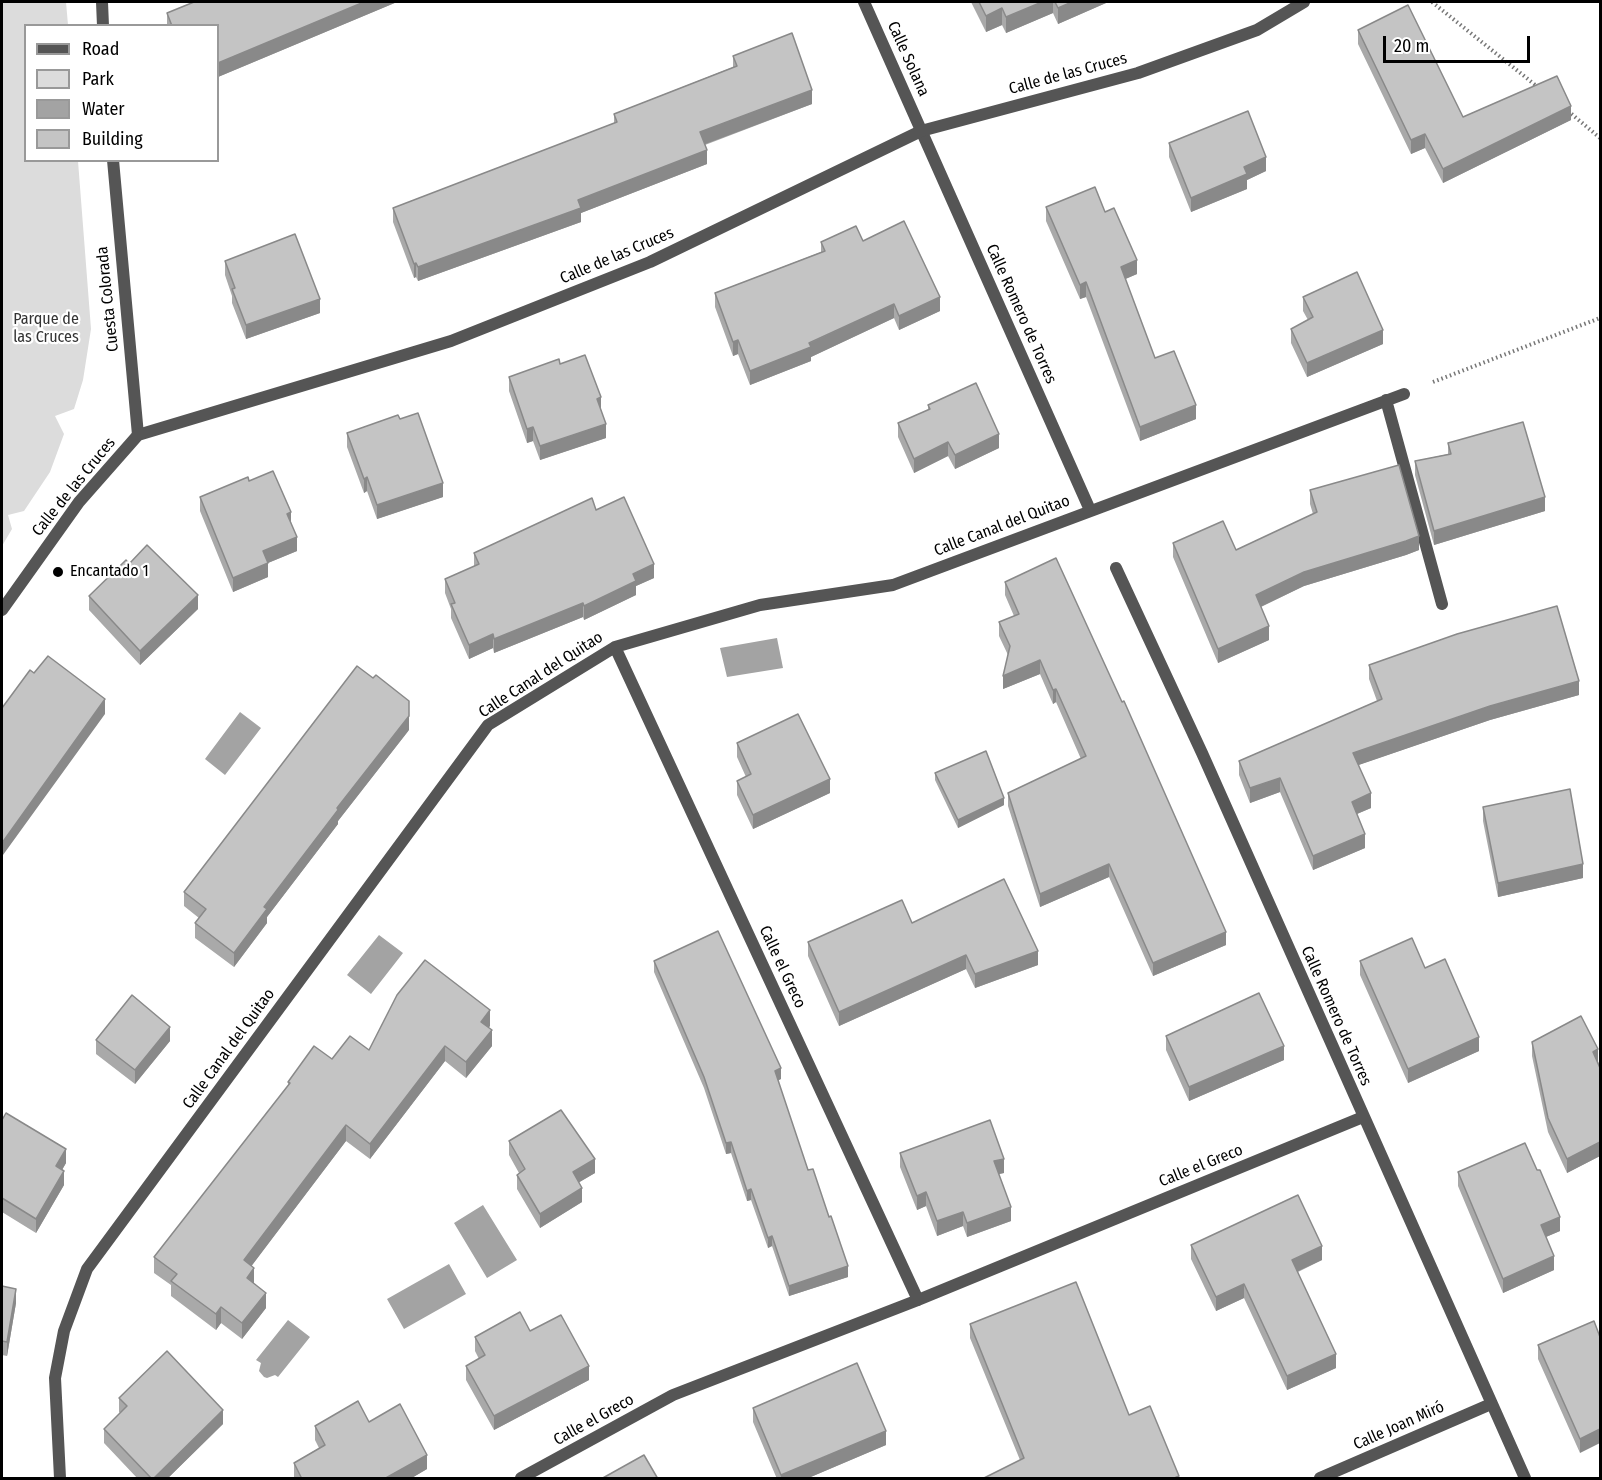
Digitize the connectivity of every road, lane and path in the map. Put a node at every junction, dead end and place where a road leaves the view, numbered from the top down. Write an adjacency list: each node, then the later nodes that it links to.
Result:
1 (102, 2): 5 (street)
2 (864, 2): 8 (street, Calle Solana)
3 (1304, 2): 8 (street, Calle de las Cruces)
4 (1432, 2): 6 (path)
5 (103, 24)
6 (1547, 95)
7 (1565, 109): 9 (path)
8 (921, 131): 15 (street, Calle de las Cruces); 16 (street, Calle Romero de Torres)
9 (1600, 138)
10 (112, 162): 15 (street, Cuesta Colorada)
11 (1600, 318): 12 (path)
12 (1455, 373)
13 (1404, 394): 14 (street, Calle Canal del Quitao)
14 (1386, 400): 16 (street, Calle Canal del Quitao); 18 (street)
15 (138, 435): 19 (street, Calle de las Cruces)
16 (1090, 510): 20 (street, Calle Canal del Quitao)
17 (1116, 568): 21 (street, Calle Romero de Torres)
18 (1442, 604)
19 (2, 610)
20 (615, 647): 22 (street, Calle el Greco); 24 (street, Calle Canal del Quitao)
21 (1363, 1117): 22 (street, Calle el Greco); 23 (street, Calle Romero de Torres)
22 (918, 1300): 25 (street, Calle el Greco)
23 (1491, 1404): 26 (street, Calle Joan Miró); 27 (street, Calle Romero de Torres)
24 (60, 1479)
25 (521, 1479)
26 (1320, 1479)
27 (1525, 1479)

